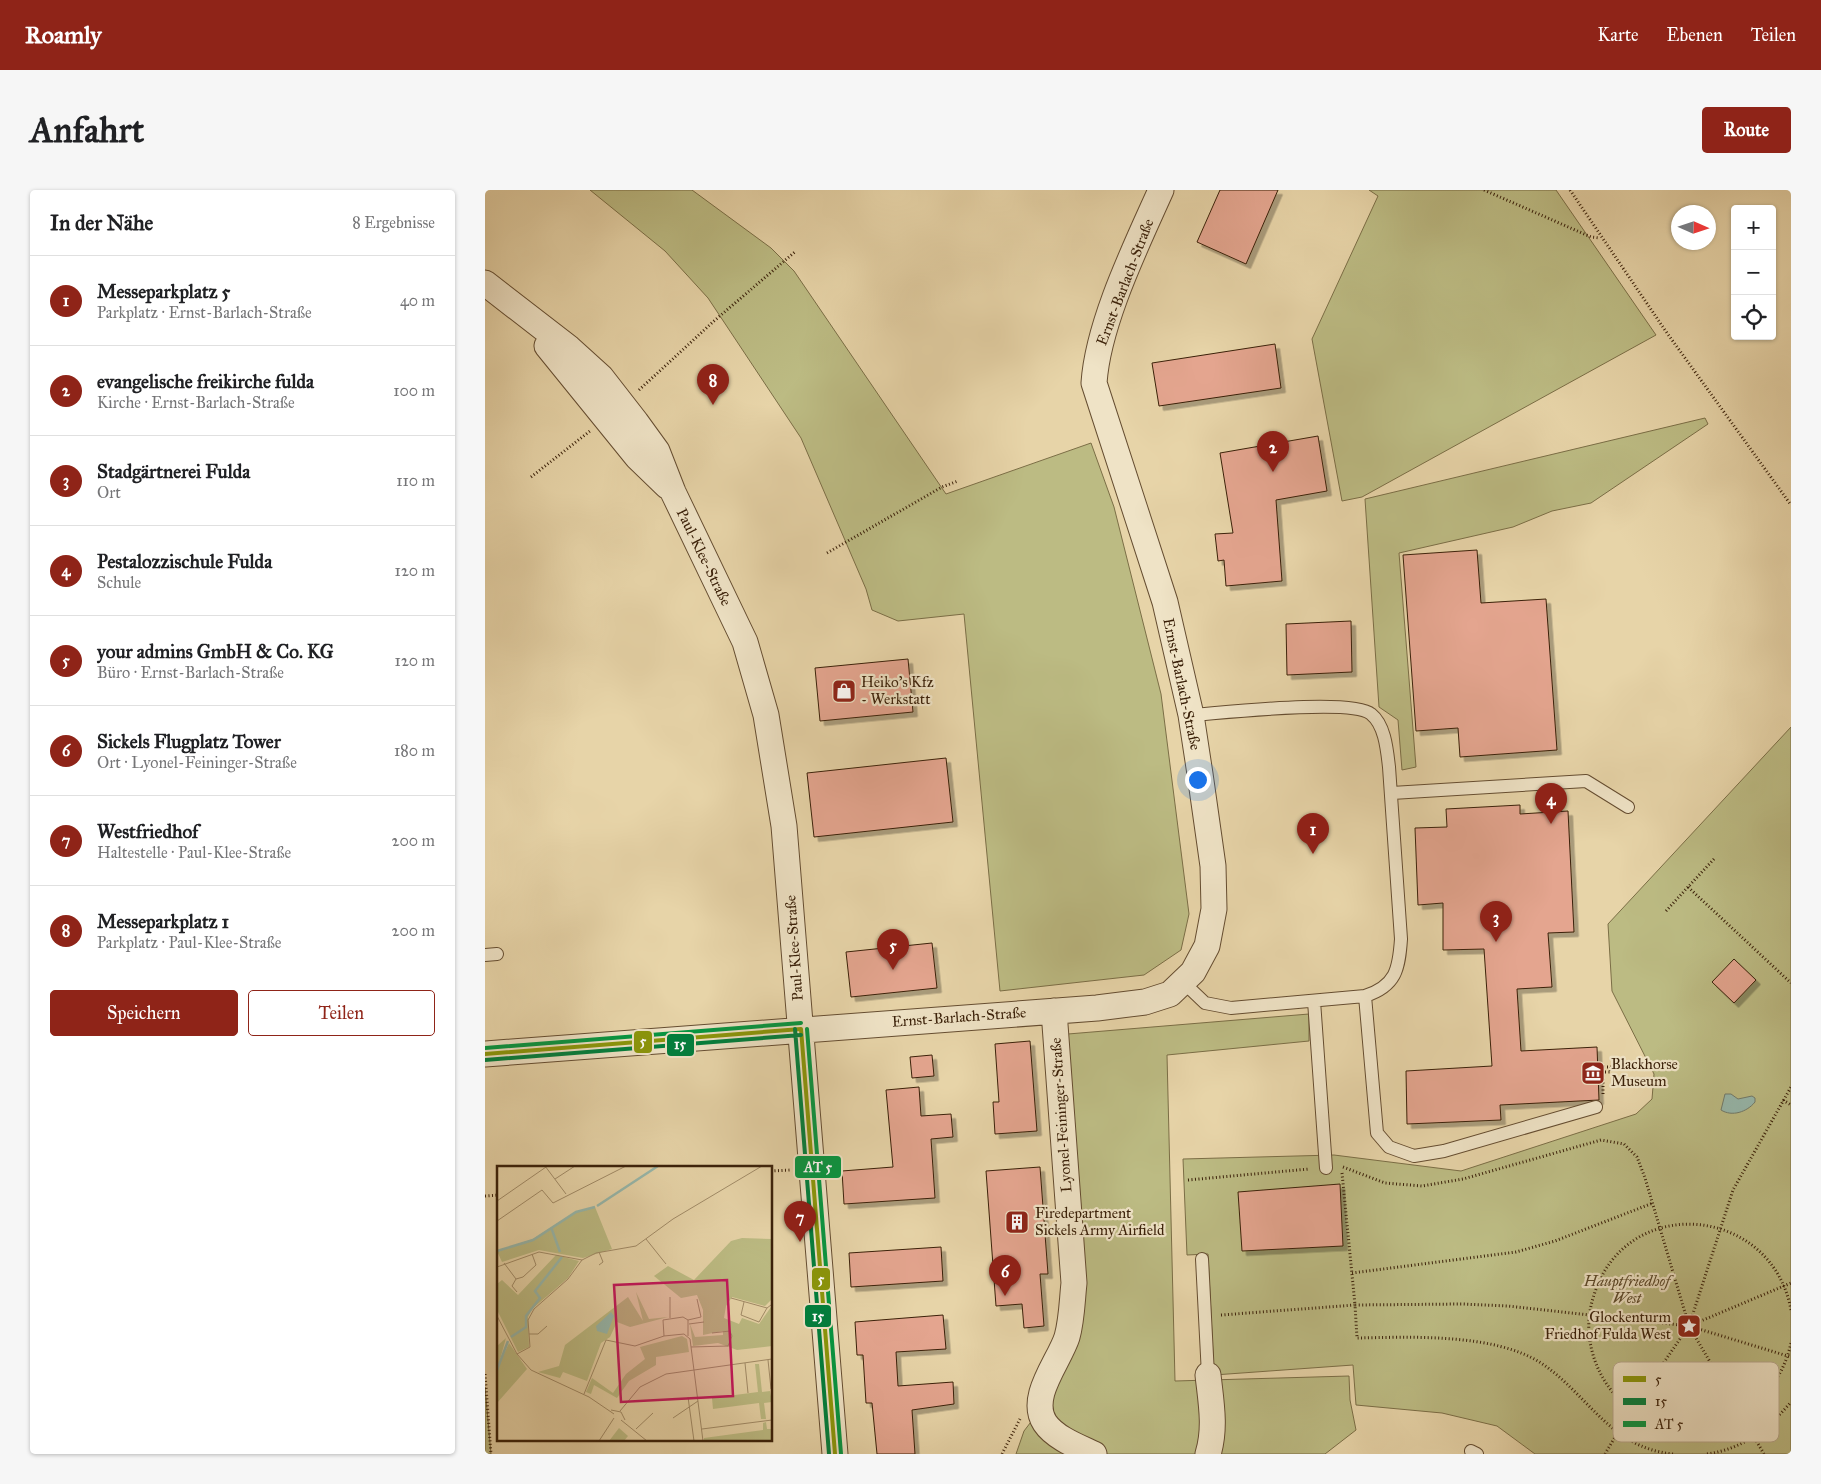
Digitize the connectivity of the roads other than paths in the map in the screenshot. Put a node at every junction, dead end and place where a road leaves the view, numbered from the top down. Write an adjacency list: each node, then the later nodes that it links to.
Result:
1 (1161, 190): 3 (street, Ernst-Barlach-Straße)
2 (485, 283): 10 (street, Paul-Klee-Straße)
3 (1191, 715): 4 (lane); 6 (street, Ernst-Barlach-Straße)
4 (1392, 793): 5 (lane); 7 (lane)
5 (1628, 807)
6 (1183, 982): 8 (lane); 9 (street, Ernst-Barlach-Straße)
7 (1365, 996): 8 (lane); 12 (lane)
8 (1314, 1001): 13 (lane)
9 (1054, 1010): 10 (street, Ernst-Barlach-Straße); 17 (street, Lyonel-Feininger-Straße)
10 (801, 1029): 11 (street, Ernst-Barlach-Straße); 16 (street, Paul-Klee-Straße)
11 (485, 1054)
12 (1596, 1107)
13 (1326, 1168)
14 (1202, 1259): 15 (lane)
15 (1208, 1375): 18 (street)
16 (835, 1454)
17 (1094, 1454)
18 (1208, 1454)

